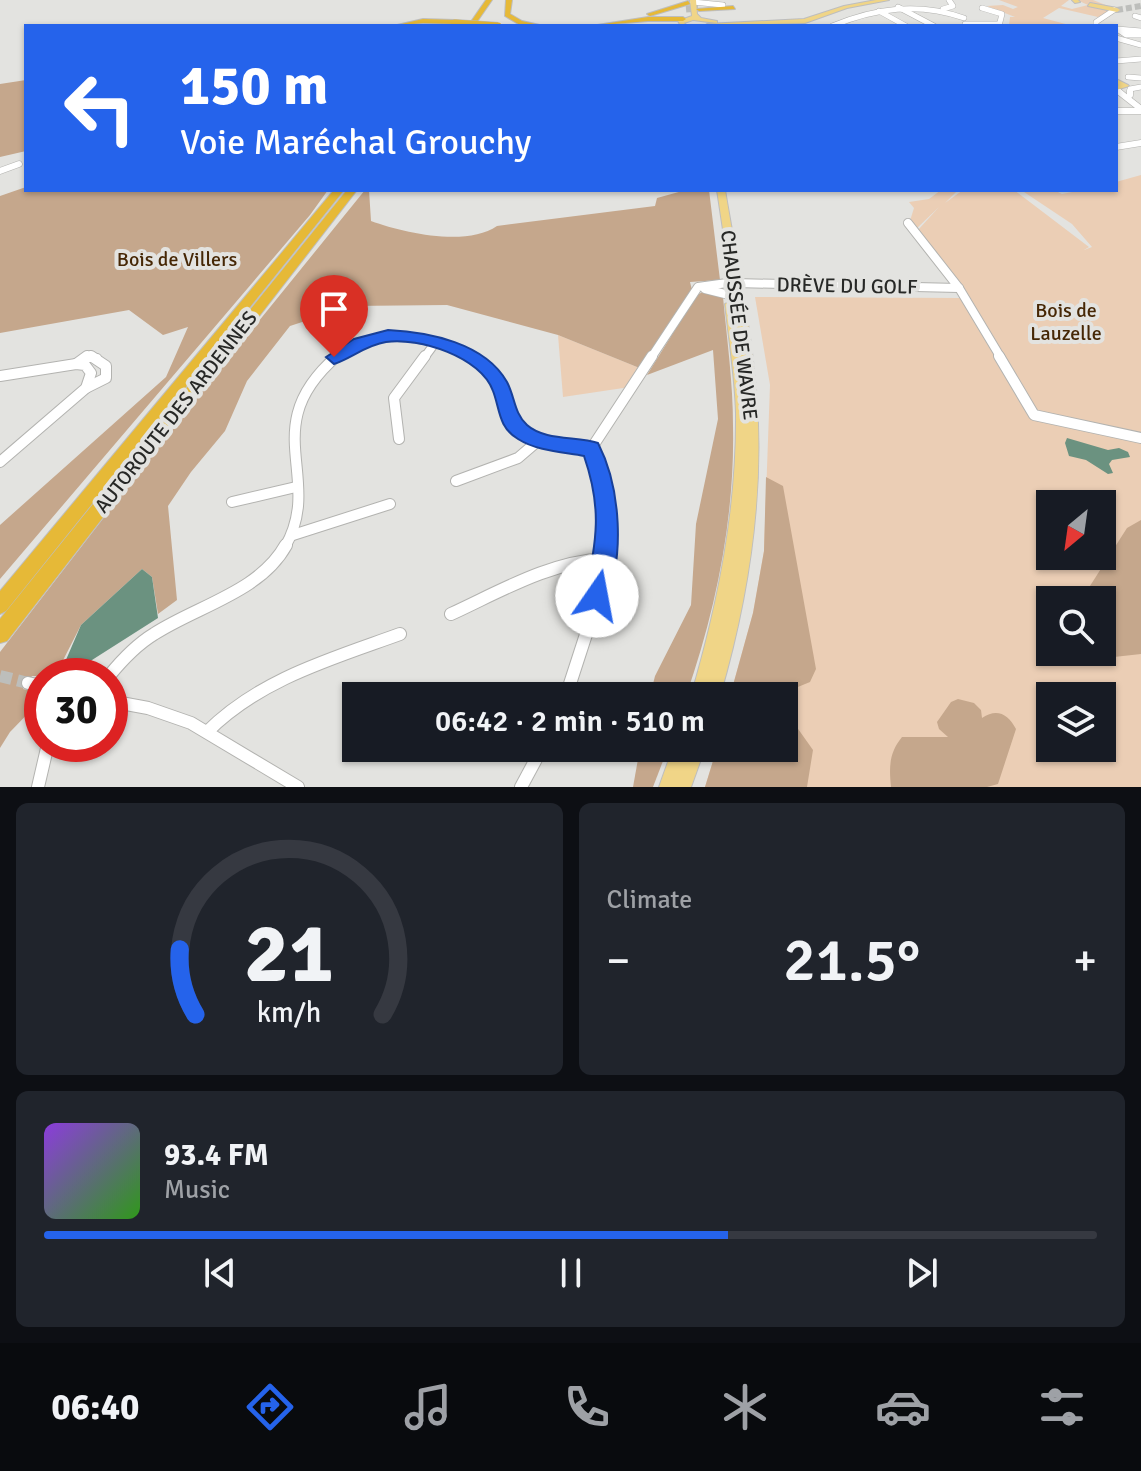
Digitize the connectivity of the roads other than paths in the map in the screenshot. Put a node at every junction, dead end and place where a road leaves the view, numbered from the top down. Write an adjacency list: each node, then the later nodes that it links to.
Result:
1 (489, 0): 22 (highway)
2 (497, 0): 23 (highway)
3 (509, 0): 25 (highway)
4 (851, 0): 30 (main road)
5 (866, 0): 6 (main road)
6 (885, 0): 31 (main road)
7 (949, 0): 13 (street)
8 (723, 5): 16 (street)
9 (1090, 5): 15 (main road)
10 (898, 7): 13 (street); 14 (street); 34 (street)
11 (733, 8): 16 (highway)
12 (982, 8): 36 (street)
13 (943, 9): 20 (street)
14 (878, 10): 32 (street); 33 (street)
15 (1111, 10): 37 (street)
16 (688, 12): 18 (main road); 18 (main road); 19 (highway); 19 (highway); 26 (highway); 27 (highway)
17 (981, 15): 20 (street)
18 (698, 18): 30 (main road)
19 (662, 19): 28 (highway); 29 (highway)
20 (962, 19): 35 (street)
21 (412, 24): 24 (highway, bridge)
22 (472, 24)
23 (481, 24)
24 (485, 24)
25 (527, 24)
26 (619, 24)
27 (620, 24)
28 (622, 24)
29 (630, 24)
30 (707, 24): 31 (main road)
31 (772, 24)
32 (838, 24)
33 (902, 24)
34 (929, 24)
35 (993, 24)
36 (999, 24)
37 (1096, 24)
38 (1118, 28): 40 (street)
39 (1118, 30): 40 (street)
40 (1141, 33)
41 (1118, 39): 42 (street)
42 (1141, 45)
43 (1129, 56): 44 (street)
44 (1118, 59)
45 (1141, 59): 46 (street)
46 (1118, 60)
47 (1141, 83): 48 (main road); 49 (street)
48 (1120, 86): 49 (street); 50 (street)
49 (1130, 95): 50 (street)
50 (1140, 108): 51 (street)
51 (1118, 111)
52 (1141, 143): 53 (street)
53 (1118, 147)
54 (19, 164): 55 (street)
55 (0, 171)
56 (337, 192): 78 (highway, AUTOROUTE DES ARDENNES)
57 (350, 192): 80 (highway, AUTOROUTE DES ARDENNES)
58 (714, 192): 61 (main road, CHAUSSÉE DE WAVRE)
59 (721, 192): 61 (main road, CHAUSSÉE DE WAVRE)
60 (908, 223): 62 (street)
61 (731, 287): 62 (street, DRÈVE DU GOLF); 70 (street, DRÈVE DU GOLF); 84 (main road); 85 (main road, CHAUSSÉE DE WAVRE)
62 (959, 288): 67 (street)
63 (435, 343): 68 (street); 69 (street); 73 (street)
64 (76, 364): 65 (street); 66 (street); 66 (street)
65 (0, 376)
66 (86, 388): 71 (street)
67 (1141, 438)
68 (399, 439)
69 (539, 440): 70 (street); 72 (street)
70 (591, 449): 77 (street)
71 (0, 462)
72 (456, 481)
73 (296, 487): 74 (street); 76 (street)
74 (232, 502)
75 (390, 504): 76 (street)
76 (293, 535): 82 (street)
77 (605, 559): 79 (street); 83 (street)
78 (0, 605)
79 (451, 614)
80 (0, 634)
81 (400, 634): 87 (street)
82 (126, 658)
83 (571, 682)
84 (702, 682)
85 (716, 682)
86 (128, 705): 87 (street)
87 (207, 732): 93 (street)
88 (44, 762): 92 (street)
89 (534, 762): 94 (street)
90 (677, 762): 95 (main road)
91 (691, 762): 96 (main road)
92 (38, 787)
93 (298, 787)
94 (521, 787)
95 (668, 787)
96 (682, 787)

